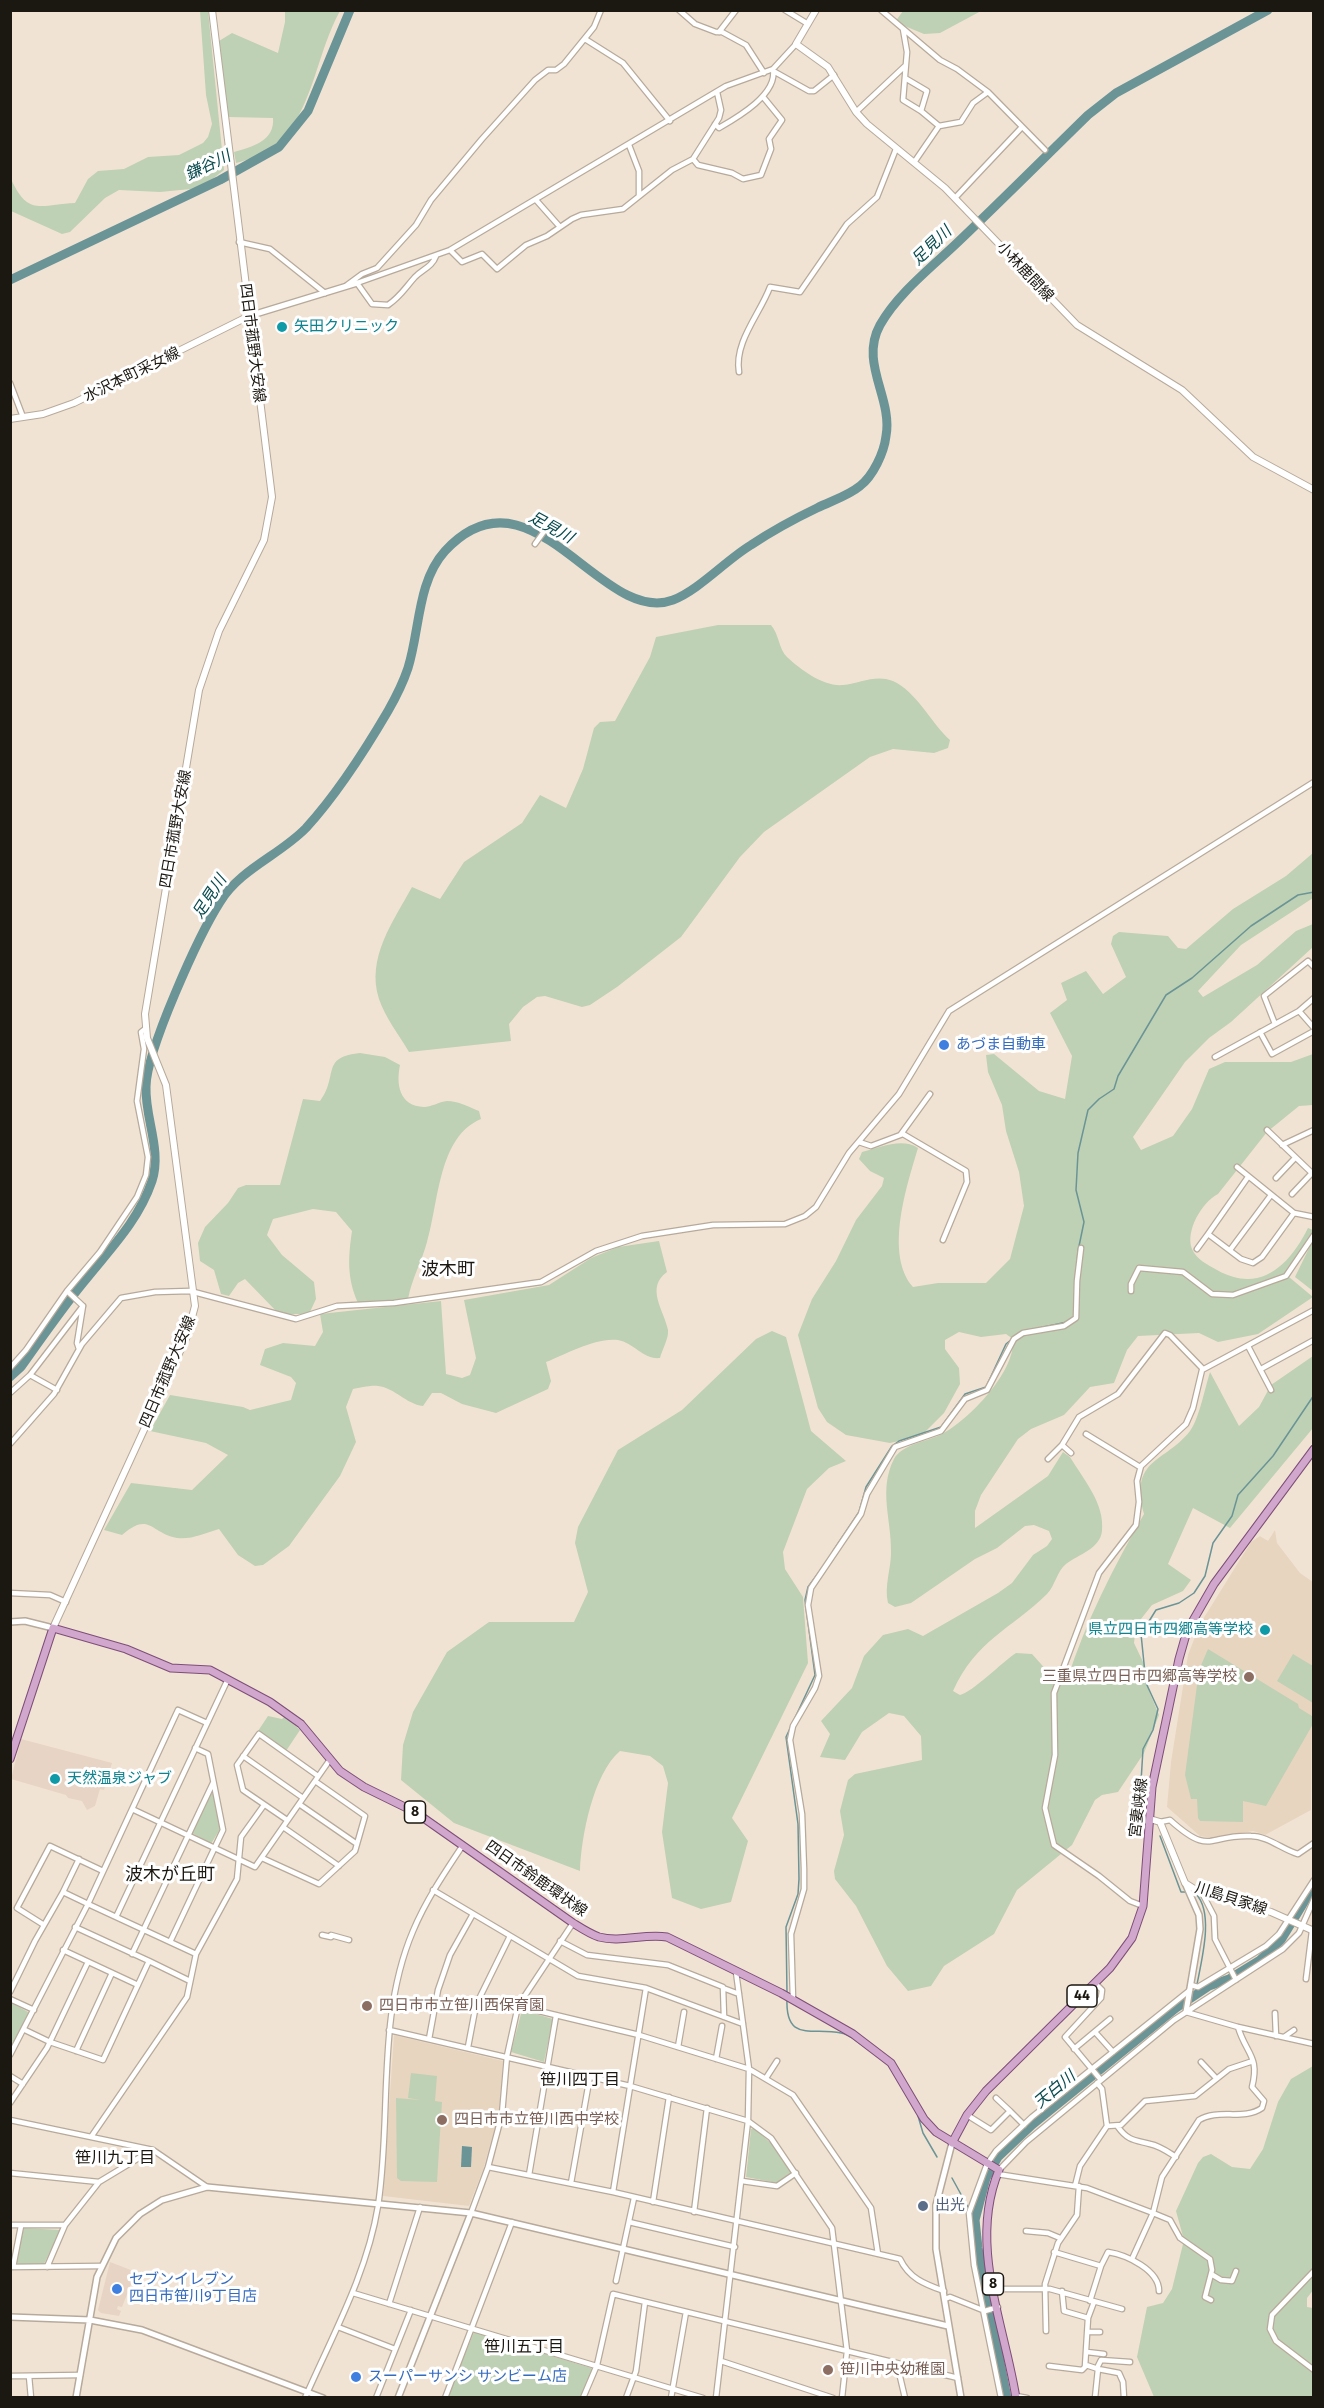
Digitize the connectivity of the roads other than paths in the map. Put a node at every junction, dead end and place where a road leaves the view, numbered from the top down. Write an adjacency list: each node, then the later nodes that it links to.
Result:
1 (212, 10): 36 (main road, 四日市菰野大安線)
2 (601, 10): 11 (street)
3 (679, 10): 10 (street)
4 (736, 10): 10 (street)
5 (785, 10): 8 (street)
6 (816, 10): 8 (main road)
7 (881, 10): 9 (street)
8 (808, 24): 12 (main road)
9 (903, 29): 13 (street); 19 (street)
10 (719, 32): 15 (street)
11 (585, 39): 23 (street); 40 (street)
12 (796, 45): 14 (street); 16 (main road, 小林鹿間線)
13 (905, 66): 17 (street); 22 (street)
14 (774, 71): 15 (street); 16 (street); 20 (street)
15 (764, 73): 18 (street)
16 (834, 75): 22 (main road, 小林鹿間線)
17 (905, 78): 21 (street); 21 (street)
18 (717, 92): 23 (street); 24 (street)
19 (988, 92): 25 (street); 26 (street)
20 (764, 98): 24 (street); 30 (street)
21 (921, 111): 25 (street)
22 (856, 112): 28 (main road, 小林鹿間線)
23 (670, 121): 27 (street)
24 (715, 124): 30 (street)
25 (939, 126): 31 (street)
26 (1022, 127): 29 (street); 33 (street)
27 (629, 145): 32 (street); 34 (street)
28 (896, 149): 31 (main road, 小林鹿間線); 43 (street)
29 (1045, 150)
30 (693, 159): 32 (street)
31 (915, 161): 33 (main road, 小林鹿間線)
32 (639, 196): 35 (street)
33 (955, 198): 47 (main road, 小林鹿間線)
34 (536, 200): 35 (street); 37 (street)
35 (560, 227): 37 (street)
36 (240, 242): 41 (street); 42 (main road, 四日市菰野大安線)
37 (450, 250): 38 (street)
38 (436, 256): 39 (street); 39 (street)
39 (357, 283): 40 (street)
40 (344, 287): 41 (street)
41 (325, 293): 42 (street)
42 (249, 316): 45 (main road, 水沢本町采女線); 55 (main road, 四日市菰野大安線)
43 (739, 372)
44 (10, 382): 45 (street)
45 (23, 417): 46 (main road, 水沢本町采女線)
46 (10, 419)
47 (1314, 490)
48 (547, 527): 49 (street)
49 (536, 543)
50 (1314, 782): 63 (street)
51 (1314, 967): 54 (street)
52 (1314, 998): 53 (street)
53 (1299, 1011): 54 (street); 56 (street)
54 (1275, 1023): 57 (street)
55 (145, 1029): 80 (street); 82 (main road, 四日市菰野大安線)
56 (1314, 1029): 57 (street)
57 (1260, 1032): 58 (street)
58 (1215, 1057)
59 (930, 1094): 62 (street)
60 (1267, 1130): 64 (street)
61 (1314, 1130): 64 (street)
62 (901, 1134): 63 (street); 76 (street)
63 (859, 1142): 82 (street)
64 (1282, 1145): 65 (street)
65 (1295, 1158): 67 (street); 69 (street)
66 (1237, 1167): 68 (street)
67 (1312, 1175): 70 (street)
68 (1248, 1177): 71 (street); 74 (street)
69 (1276, 1178)
70 (1292, 1194)
71 (1271, 1195): 72 (street); 79 (street)
72 (1294, 1213): 73 (street); 79 (street)
73 (1314, 1217)
74 (1208, 1234): 78 (street); 79 (street)
75 (1314, 1235): 81 (street)
76 (943, 1240)
77 (1082, 1248): 176 (street)
78 (1197, 1249)
79 (1230, 1250)
80 (67, 1291): 83 (street); 88 (street)
81 (1131, 1291)
82 (194, 1293): 87 (street); 103 (main road, 四日市菰野大安線)
83 (84, 1306): 87 (street); 91 (street)
84 (1314, 1310): 86 (street)
85 (1314, 1340): 90 (street)
86 (1248, 1346): 89 (street); 90 (street)
87 (79, 1349): 92 (street)
88 (10, 1368)
89 (1203, 1369): 97 (street); 101 (street)
90 (1261, 1369): 93 (street)
91 (30, 1375): 92 (street); 94 (street)
92 (57, 1390): 96 (street)
93 (1271, 1390)
94 (10, 1393)
95 (1086, 1434): 101 (street)
96 (10, 1444)
97 (1062, 1445): 99 (street); 100 (street)
98 (1314, 1449): 118 (main road, 宮妻峡線 / 44)
99 (1071, 1453)
100 (1048, 1459)
101 (1140, 1467): 141 (street)
102 (10, 1593): 103 (street)
103 (66, 1602): 105 (main road, 四日市菰野大安線)
104 (10, 1622): 105 (street)
105 (53, 1628): 106 (main road, 四日市鈴鹿環状線 / 8); 110 (main road)
106 (228, 1679): 107 (street); 111 (main road, 四日市鈴鹿環状線 / 8)
107 (207, 1724): 108 (street); 117 (street)
108 (195, 1748): 113 (street); 120 (street)
109 (243, 1756): 112 (street); 114 (street); 115 (street)
110 (10, 1759)
111 (329, 1761): 112 (street); 126 (main road, 四日市鈴鹿環状線 / 8)
112 (317, 1779): 114 (street); 124 (street)
113 (214, 1781): 123 (street); 127 (street)
114 (303, 1798): 116 (street)
115 (264, 1804): 119 (street); 131 (street)
116 (299, 1804): 119 (street); 124 (street)
117 (132, 1809): 120 (street); 133 (street)
118 (1150, 1819): 121 (main road); 141 (main road, 宮妻峡線 / 44)
119 (288, 1820): 122 (street)
120 (160, 1822): 123 (street); 143 (street)
121 (1160, 1822): 125 (street); 135 (main road, 川島貝家線)
122 (283, 1827): 129 (street); 132 (street)
123 (188, 1836): 127 (street); 149 (street)
124 (357, 1844): 132 (street)
125 (1312, 1844): 128 (street)
126 (463, 1845): 136 (street); 145 (main road, 四日市鈴鹿環状線 / 8)
127 (215, 1848): 131 (street); 155 (street)
128 (1314, 1851)
129 (262, 1858): 131 (street); 132 (street)
130 (79, 1859): 133 (street); 138 (street); 146 (street)
131 (240, 1860): 158 (street)
132 (339, 1866)
133 (103, 1871): 140 (street)
134 (1314, 1880): 144 (street)
135 (1185, 1883): 137 (main road, 川島貝家線); 170 (street)
136 (433, 1890): 142 (street); 189 (street)
137 (1201, 1891): 144 (main road, 川島貝家線); 162 (street)
138 (63, 1893): 140 (street); 146 (street)
139 (1314, 1899): 147 (street)
140 (88, 1904): 143 (street); 148 (street)
141 (1143, 1905): 168 (main road, 宮妻峡線 / 44)
142 (473, 1914): 152 (street); 195 (street)
143 (116, 1917): 149 (street)
144 (1287, 1919): 147 (main road, 川島貝家線); 162 (street)
145 (573, 1923): 154 (street); 163 (main road, 四日市鈴鹿環状線 / 8)
146 (44, 1925): 173 (street)
147 (1303, 1926): 150 (main road, 川島貝家線); 166 (street)
148 (75, 1927): 156 (street); 157 (street)
149 (144, 1930): 155 (street); 157 (street)
150 (1313, 1931): 165 (street)
151 (322, 1935): 153 (street)
152 (510, 1936): 159 (street); 198 (street)
153 (349, 1940)
154 (560, 1941): 159 (street); 172 (street)
155 (170, 1942): 158 (street)
156 (63, 1950): 160 (street); 178 (street)
157 (132, 1954): 161 (street)
158 (196, 1954): 167 (street)
159 (548, 1958): 171 (street); 177 (street)
160 (88, 1962): 164 (street); 196 (street)
161 (149, 1962): 167 (street); 169 (street)
162 (1230, 1968): 166 (street); 170 (street)
163 (736, 1971): 174 (street); 176 (main road, 四日市鈴鹿環状線 / 8)
164 (112, 1973): 169 (street); 201 (street)
165 (1306, 1978)
166 (1235, 1980): 180 (street)
167 (190, 1981): 230 (street)
168 (1095, 1983): 200 (street); 224 (main road, 宮妻峡線 / 44)
169 (138, 1985): 201 (street)
170 (1193, 1987): 180 (street); 203 (street)
171 (646, 1988): 183 (street); 192 (street)
172 (723, 1988): 174 (street); 183 (street)
173 (10, 1992)
174 (739, 1994): 185 (street)
175 (10, 1999): 178 (street)
176 (792, 1999): 231 (main road, 四日市鈴鹿環状線 / 8)
177 (518, 2006): 182 (street); 204 (street)
178 (34, 2010): 188 (street)
179 (684, 2012): 199 (street)
180 (1186, 2012): 187 (street); 216 (street)
181 (1275, 2013): 193 (street)
182 (555, 2016): 192 (street); 209 (street)
183 (724, 2017): 185 (street)
184 (1110, 2019): 191 (street)
185 (742, 2024): 210 (street)
186 (722, 2026): 205 (street)
187 (1238, 2027): 193 (street); 207 (street)
188 (25, 2030): 196 (street); 202 (street)
189 (389, 2030): 195 (street); 248 (street)
190 (1294, 2030): 194 (street)
191 (1095, 2032): 200 (street); 203 (street)
192 (639, 2035): 199 (street); 218 (street)
193 (1276, 2036): 194 (street)
194 (1284, 2037): 197 (street)
195 (429, 2039): 198 (street)
196 (50, 2042): 201 (street); 217 (street)
197 (1314, 2043)
198 (468, 2047): 204 (street)
199 (678, 2047): 205 (street)
200 (1074, 2049): 211 (street)
201 (76, 2051)
202 (11, 2052)
203 (1113, 2052): 211 (street)
204 (507, 2056): 209 (street); 235 (street)
205 (716, 2059): 210 (street)
206 (777, 2061): 214 (street)
207 (1253, 2061): 215 (street); 233 (street)
208 (1201, 2062): 215 (street)
209 (548, 2066): 213 (street); 239 (street)
210 (749, 2069): 214 (street); 226 (street)
211 (1092, 2069): 216 (street); 227 (street)
212 (10, 2076): 217 (street)
213 (590, 2076): 218 (street); 242 (street)
214 (766, 2078): 265 (street)
215 (1216, 2078): 229 (street)
216 (1099, 2080): 228 (street); 236 (street)
217 (23, 2084): 221 (street)
218 (630, 2086): 219 (street); 245 (street)
219 (669, 2097): 222 (street); 247 (street)
220 (996, 2097): 223 (street)
221 (10, 2103)
222 (707, 2108): 226 (street); 250 (street)
223 (1010, 2111): 224 (street); 227 (street)
224 (967, 2115): 231 (main road, 宮妻峡線 / 44)
225 (10, 2120): 230 (street)
226 (748, 2121): 238 (street); 240 (street)
227 (1024, 2125): 234 (street)
228 (1107, 2126): 229 (street); 243 (street)
229 (1118, 2127): 233 (street)
230 (92, 2137): 232 (street)
231 (952, 2143): 234 (main road, 四日市鈴鹿環状線 / 8); 278 (street)
232 (153, 2150): 241 (street); 244 (street)
233 (1176, 2157): 252 (street)
234 (988, 2164): 236 (main road, 四日市鈴鹿環状線 / 8); 291 (street)
235 (488, 2167): 239 (street); 251 (street)
236 (998, 2172): 243 (street); 277 (main road, 8)
237 (10, 2173): 241 (street)
238 (796, 2173): 240 (street); 261 (street)
239 (529, 2175): 242 (street)
240 (742, 2181): 255 (street)
241 (99, 2182): 257 (street)
242 (571, 2183): 245 (street)
243 (1077, 2186): 252 (street); 260 (street)
244 (207, 2187): 248 (street); 267 (street)
245 (613, 2192): 246 (street)
246 (634, 2198): 247 (street); 254 (street)
247 (653, 2202): 250 (street)
248 (378, 2203): 249 (street); 281 (street)
249 (420, 2207): 251 (street); 287 (street)
250 (694, 2212): 255 (street)
251 (471, 2213): 253 (street); 293 (street)
252 (1153, 2213): 266 (street); 274 (street)
253 (512, 2222): 263 (street); 300 (street)
254 (629, 2222): 262 (street); 263 (street)
255 (738, 2222): 261 (street); 262 (street)
256 (10, 2225): 258 (street)
257 (65, 2225): 258 (street); 270 (street)
258 (21, 2226): 269 (street)
259 (1026, 2231): 260 (street)
260 (1060, 2238): 264 (street)
261 (835, 2244): 265 (street); 282 (street)
262 (735, 2247): 273 (street)
263 (623, 2249): 273 (street); 275 (street)
264 (1054, 2252): 268 (street); 276 (street)
265 (878, 2253): 278 (street)
266 (1132, 2259): 268 (street); 280 (street)
267 (101, 2266): 270 (street); 296 (street)
268 (1101, 2266): 285 (street)
269 (12, 2267): 270 (street)
270 (47, 2267)
271 (1236, 2271): 274 (street)
272 (1314, 2271): 315 (street)
273 (731, 2274): 282 (street); 297 (street)
274 (1211, 2274): 284 (street)
275 (616, 2281)
276 (1046, 2288): 277 (street); 279 (street); 301 (street)
277 (994, 2289): 288 (main road, 8)
278 (944, 2291): 283 (street)
279 (1062, 2291): 285 (street); 295 (street)
280 (1159, 2291)
281 (353, 2293): 287 (street); 299 (street)
282 (841, 2299): 298 (street); 305 (street)
283 (945, 2299): 291 (street); 298 (street)
284 (1211, 2300)
285 (1092, 2301): 289 (street); 295 (street)
286 (645, 2302): 292 (street); 312 (street); 319 (street)
287 (389, 2304): 290 (street)
288 (998, 2307): 291 (street); 323 (main road, 8)
289 (1122, 2309)
290 (411, 2310): 293 (street); 304 (street)
291 (985, 2310): 339 (street)
292 (686, 2312): 297 (street); 321 (street)
293 (432, 2316): 300 (street); 328 (street)
294 (10, 2317): 296 (street)
295 (1088, 2318): 302 (street)
296 (90, 2320): 316 (street); 322 (street)
297 (726, 2322): 305 (street); 308 (street)
298 (948, 2326): 320 (street)
299 (338, 2327): 304 (street); 322 (street)
300 (471, 2328): 312 (street); 329 (street)
301 (1046, 2331)
302 (1089, 2332): 303 (street); 306 (street)
303 (1100, 2332)
304 (395, 2349): 327 (street)
305 (847, 2351): 310 (street); 336 (street)
306 (1087, 2352): 307 (street); 311 (street)
307 (1104, 2354)
308 (721, 2361): 334 (street); 335 (street)
309 (1130, 2362): 314 (street)
310 (897, 2364): 320 (street); 337 (street)
311 (1086, 2364): 313 (street); 314 (street)
312 (597, 2365): 319 (street); 330 (street)
313 (1049, 2366)
314 (1097, 2369): 341 (street); 342 (street)
315 (1314, 2370)
316 (80, 2375): 318 (street); 325 (street)
317 (10, 2376): 318 (street)
318 (29, 2376): 324 (street)
319 (634, 2376): 321 (street); 331 (street)
320 (958, 2379): 338 (street)
321 (674, 2389): 332 (street); 333 (street)
322 (306, 2394): 326 (street)
323 (1016, 2396): 340 (street)
324 (32, 2397)
325 (76, 2397)
326 (323, 2397)
327 (376, 2397)
328 (398, 2397)
329 (445, 2397)
330 (583, 2397)
331 (627, 2397)
332 (671, 2397)
333 (703, 2397)
334 (716, 2397)
335 (833, 2397)
336 (842, 2397)
337 (905, 2397)
338 (961, 2397)
339 (1001, 2397)
340 (1027, 2397)
341 (1095, 2397)
342 (1124, 2397)

